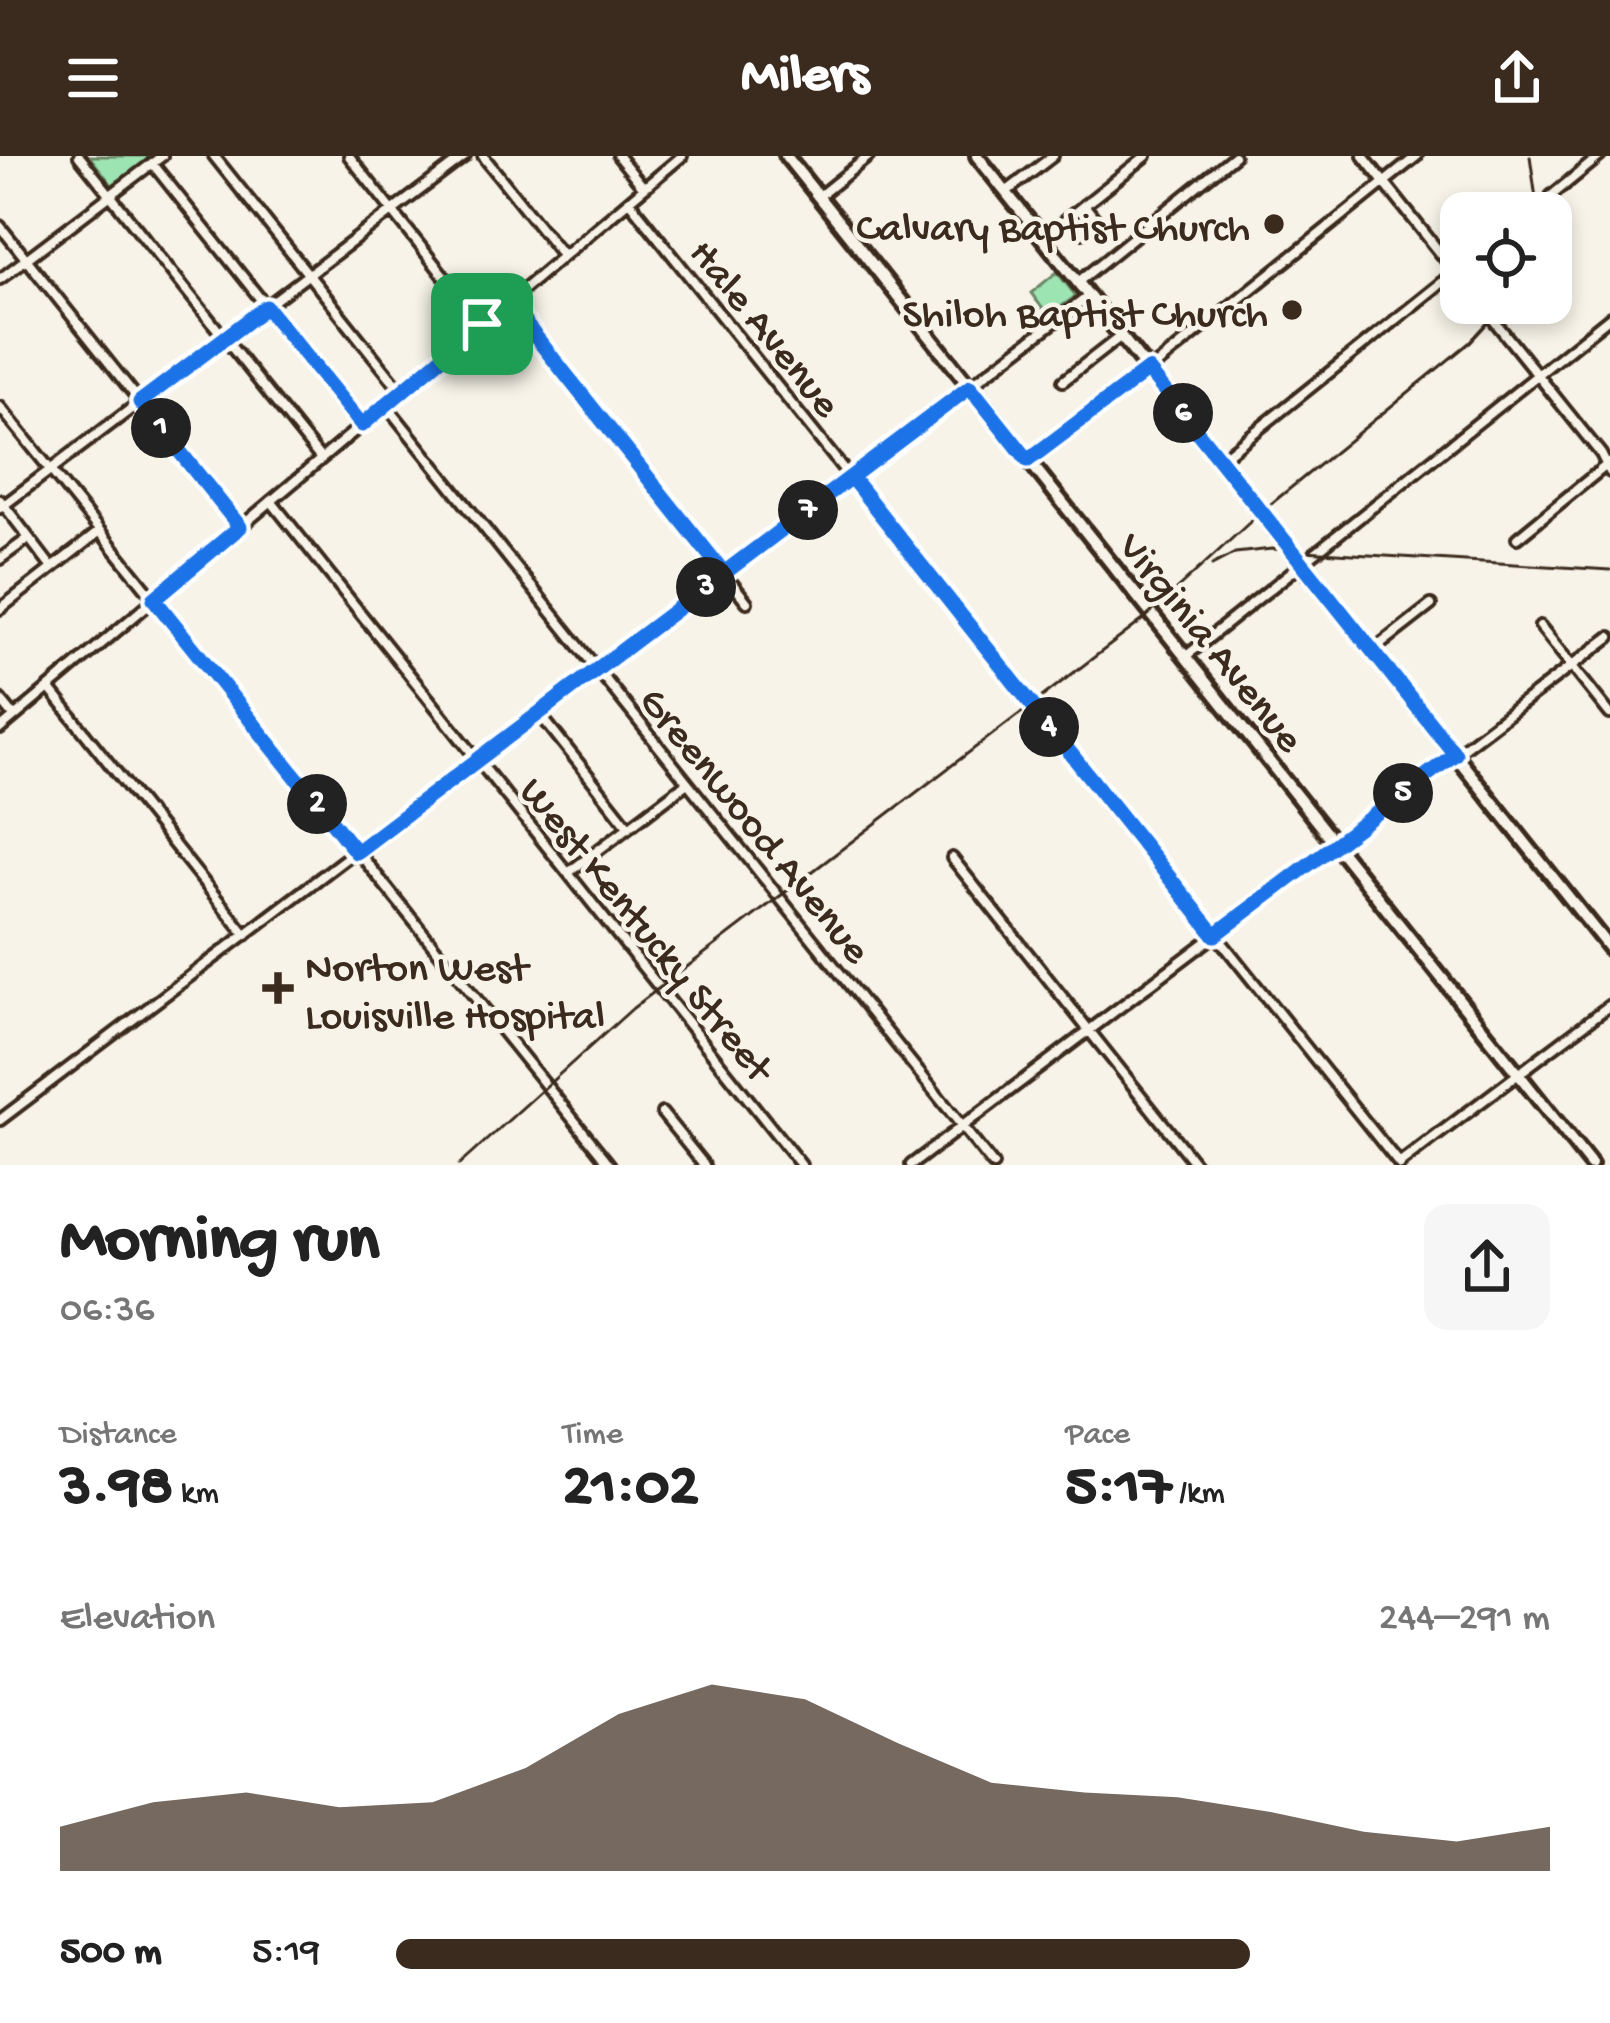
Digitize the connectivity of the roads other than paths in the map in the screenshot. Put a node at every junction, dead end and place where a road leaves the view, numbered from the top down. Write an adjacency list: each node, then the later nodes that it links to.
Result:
1 (79, 156): 23 (street)
2 (162, 156): 18 (street)
3 (214, 156): 34 (street)
4 (349, 156): 27 (street)
5 (466, 156): 27 (street)
6 (483, 156): 32 (street)
7 (618, 156): 20 (street)
8 (682, 156): 20 (street)
9 (786, 156): 24 (main road, Virginia Avenue)
10 (869, 156): 24 (street)
11 (977, 156): 21 (main road)
12 (1052, 156): 21 (street)
13 (1146, 156): 26 (street)
14 (1234, 156): 36 (street)
15 (1363, 156): 19 (street)
16 (1417, 156): 19 (street)
17 (1600, 156): 22 (street)
18 (152, 164): 23 (street); 40 (street)
19 (1384, 183): 31 (street); 46 (street)
20 (644, 188): 25 (street)
21 (1006, 192): 30 (main road)
22 (1555, 192)
23 (110, 195): 33 (street); 45 (street)
24 (818, 197): 49 (main road, Virginia Avenue)
25 (629, 200): 32 (street); 60 (street, Hale Avenue)
26 (1084, 205): 28 (street); 28 (street)
27 (392, 212): 34 (street); 42 (street)
28 (1069, 217): 30 (street)
29 (0, 226): 33 (street)
30 (1043, 238): 36 (main road)
31 (1440, 250)
32 (563, 256): 39 (street)
33 (26, 259): 35 (street); 51 (street)
34 (308, 275): 40 (street); 50 (street)
35 (0, 279)
36 (1078, 282): 38 (main road)
37 (1440, 288): 57 (street)
38 (1089, 296): 44 (main road); 49 (street)
39 (508, 302): 42 (street); 70 (street)
40 (266, 307): 45 (street); 54 (street)
41 (1610, 317): 47 (street)
42 (482, 324): 50 (street)
43 (1497, 324): 47 (street)
44 (1121, 336): 46 (main road); 48 (street)
45 (225, 338): 51 (street); 55 (street)
46 (1148, 370): 56 (street); 57 (main road)
47 (1538, 376): 58 (street); 68 (street)
48 (1063, 381)
49 (970, 387): 56 (main road, Virginia Avenue); 60 (street)
50 (402, 392): 52 (street)
51 (140, 402): 59 (street); 63 (street)
52 (386, 406): 54 (street); 80 (street, Greenwood Avenue)
53 (0, 407): 59 (street)
54 (362, 425): 55 (street)
55 (321, 459): 61 (street)
56 (1028, 460): 78 (main road, Virginia Avenue)
57 (1220, 460): 68 (main road)
58 (1609, 466): 66 (street)
59 (50, 470): 62 (street); 64 (street)
60 (851, 477): 70 (street); 96 (street, Hale Avenue)
61 (271, 501): 63 (street); 88 (street, West Kentucky Street)
62 (1, 504): 65 (street)
63 (240, 527): 71 (street)
64 (100, 531): 69 (street); 71 (street)
65 (29, 538): 67 (street); 69 (street)
66 (1517, 538)
67 (0, 560)
68 (1302, 564): 77 (main road); 78 (street)
69 (52, 568): 74 (street)
70 (724, 573): 72 (street); 80 (street)
71 (154, 599): 81 (street); 92 (street)
72 (747, 602)
73 (1431, 605): 77 (street)
74 (0, 609)
75 (1540, 626): 79 (street)
76 (1610, 637): 79 (street)
77 (1372, 651): 87 (main road)
78 (1186, 657): 91 (main road, Virginia Avenue)
79 (1571, 666): 84 (street); 87 (street)
80 (597, 669): 83 (street); 89 (street, Greenwood Avenue)
81 (49, 688): 85 (street); 95 (street)
82 (0, 699): 85 (street)
83 (539, 713): 88 (street); 90 (street)
84 (1610, 714)
85 (14, 717): 86 (street)
86 (0, 729)
87 (1455, 754): 91 (street); 97 (main road)
88 (478, 760): 92 (street); 94 (street, West Kentucky Street)
89 (688, 783): 90 (street); 103 (street, Greenwood Avenue)
90 (629, 827): 94 (street)
91 (1335, 845): 96 (street); 100 (main road, Virginia Avenue)
92 (356, 852): 95 (street); 104 (street)
93 (952, 859): 99 (street)
94 (568, 873): 106 (street, West Kentucky Street)
95 (247, 934): 102 (street)
96 (1215, 935): 99 (street); 110 (street, Hale Avenue)
97 (1610, 949)
98 (1610, 1005): 100 (street)
99 (1089, 1031): 103 (street); 109 (street)
100 (1519, 1074): 110 (street); 111 (main road, Virginia Avenue)
101 (662, 1113): 105 (street)
102 (0, 1120)
103 (962, 1126): 107 (street); 108 (street, Greenwood Avenue)
104 (610, 1165)
105 (704, 1165)
106 (800, 1165)
107 (911, 1165)
108 (993, 1165)
109 (1196, 1165)
110 (1399, 1165)
111 (1591, 1165)

